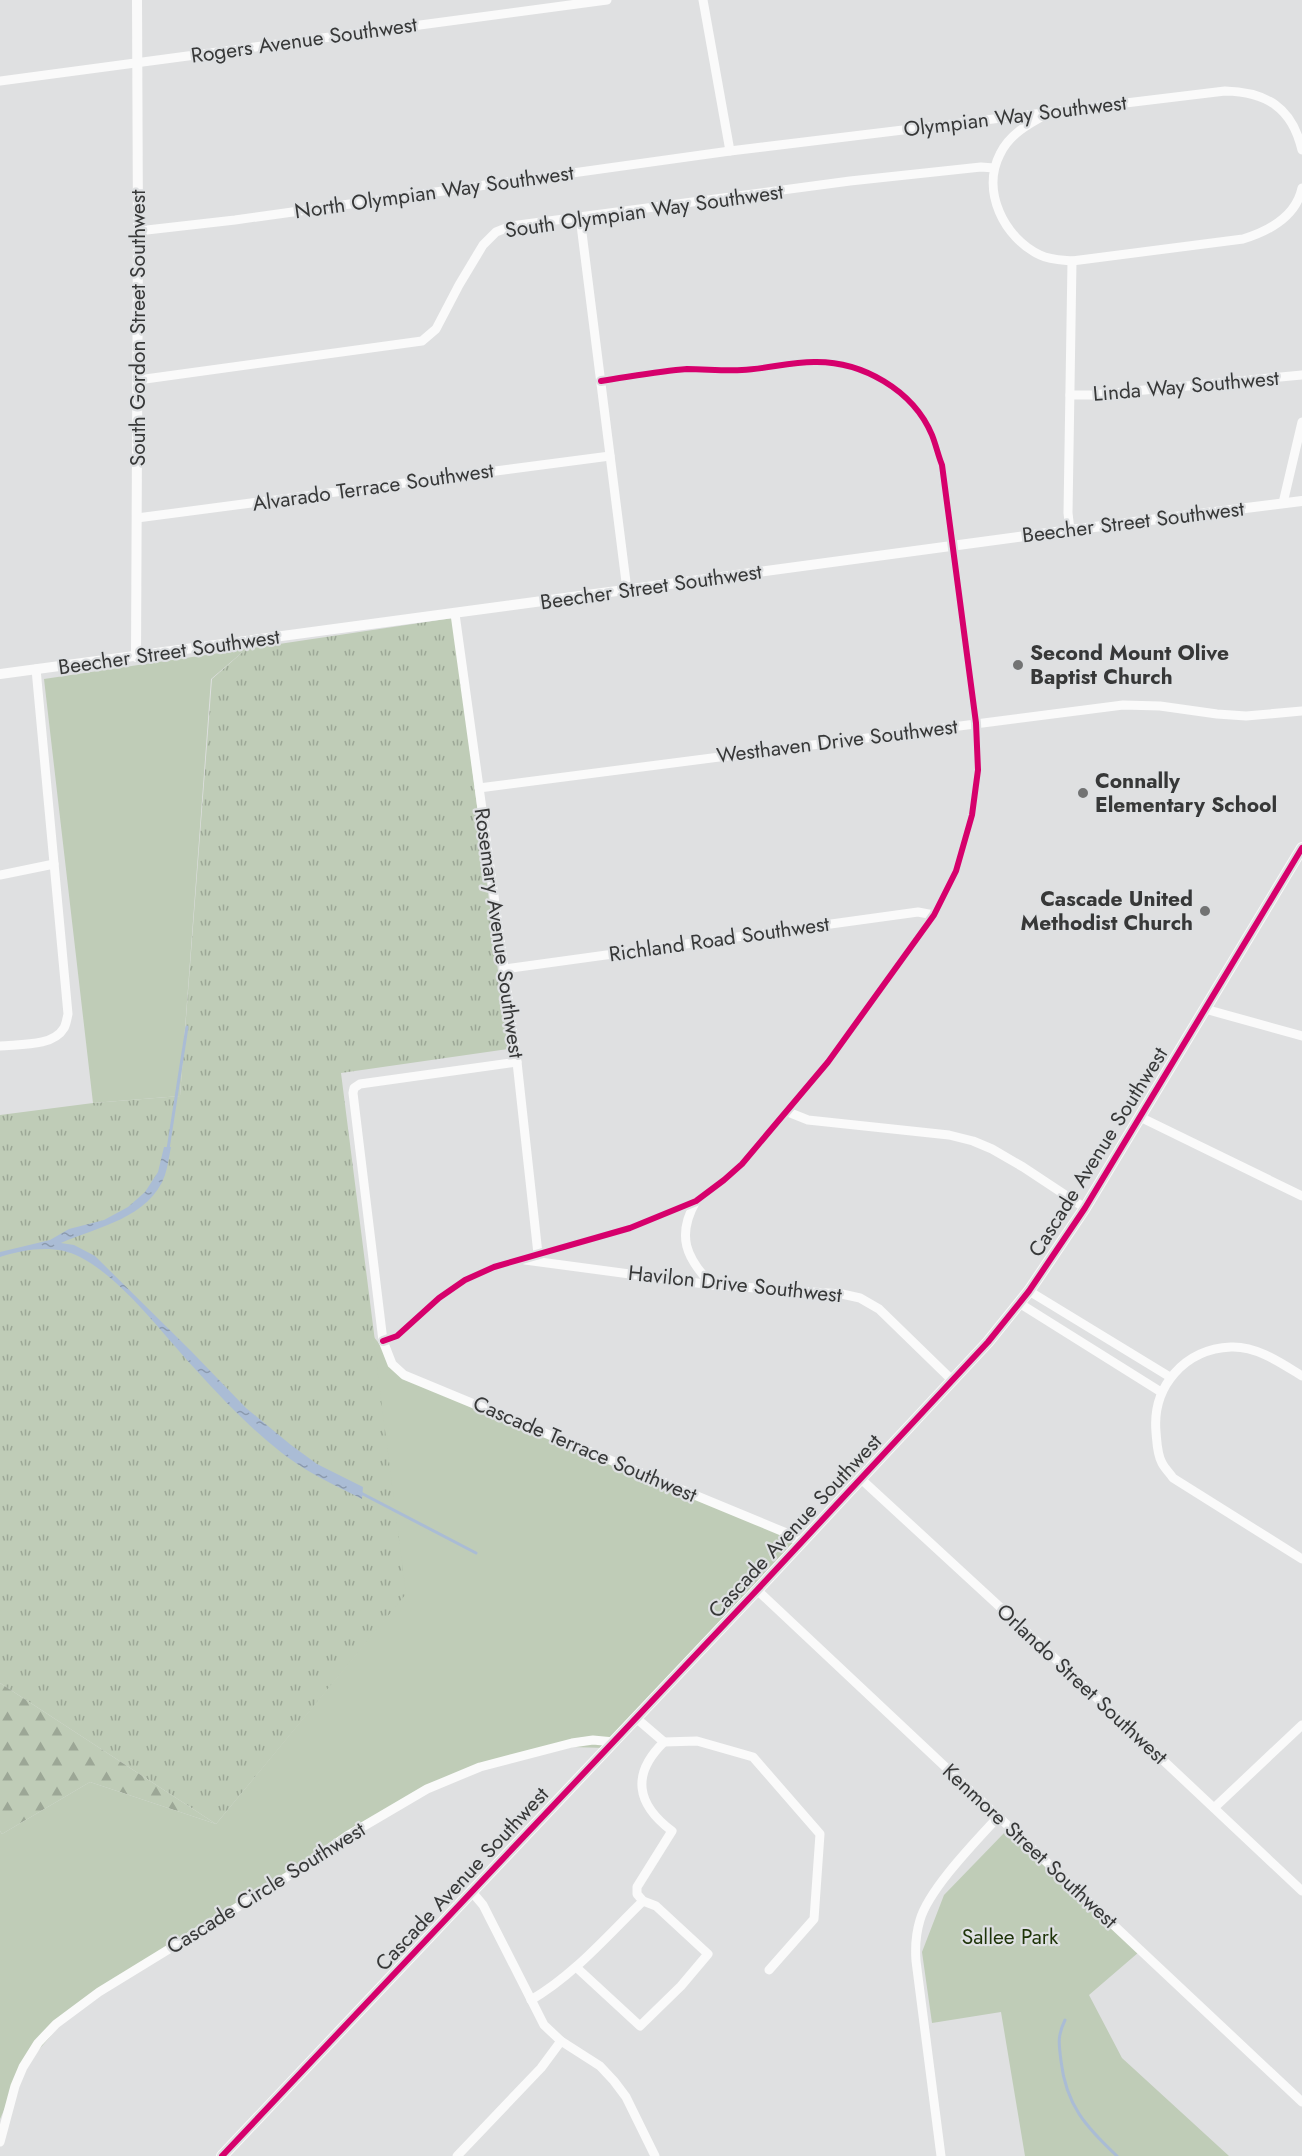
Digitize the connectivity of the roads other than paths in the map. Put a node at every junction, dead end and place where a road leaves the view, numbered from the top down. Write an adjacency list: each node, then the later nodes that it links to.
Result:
1 (137, 0): 4 (street, South Gordon Street Southwest)
2 (607, 0): 4 (street, Rogers Avenue Southwest)
3 (703, 0): 10 (street)
4 (138, 62): 5 (street, Rogers Avenue Southwest); 14 (street, South Gordon Street Southwest)
5 (0, 81)
6 (1048, 112): 7 (street, Olympian Way Southwest); 10 (street, Olympian Way Southwest); 11 (street)
7 (1291, 119): 8 (street, Olympian Way Southwest); 9 (street, Olympian Way Southwest)
8 (1302, 126)
9 (1301, 145)
10 (730, 151): 14 (street, North Olympian Way Southwest)
11 (994, 168): 13 (street, South Olympian Way Southwest); 15 (street)
12 (1302, 188): 15 (street)
13 (580, 217): 17 (street, South Olympian Way Southwest); 18 (street)
14 (138, 231): 17 (street, South Gordon Street Southwest)
15 (1072, 261): 19 (street)
16 (1302, 375): 19 (street, Linda Way Southwest)
17 (138, 380): 24 (street, South Gordon Street Southwest)
18 (601, 381): 21 (street); 26 (street)
19 (1070, 395): 25 (street)
20 (1302, 422): 23 (street)
21 (610, 456): 24 (street, Alvarado Terrace Southwest); 27 (street)
22 (1302, 501): 23 (street, Beecher Street Southwest)
23 (1282, 503): 25 (street, Beecher Street Southwest)
24 (137, 518): 29 (street, South Gordon Street Southwest)
25 (1070, 530): 26 (street, Beecher Street Southwest)
26 (952, 546): 27 (street, Beecher Street Southwest); 33 (street)
27 (627, 590): 28 (street, Beecher Street Southwest)
28 (455, 614): 29 (street, Beecher Street Southwest); 34 (street, Rosemary Avenue Southwest)
29 (136, 657): 30 (street, Beecher Street Southwest)
30 (36, 669): 31 (street, Beecher Street Southwest); 36 (street)
31 (0, 674)
32 (1302, 711): 33 (street, Westhaven Drive Southwest)
33 (976, 723): 34 (street, Westhaven Drive Southwest); 38 (street)
34 (479, 788): 39 (street, Rosemary Avenue Southwest)
35 (1302, 849): 40 (main road, Cascade Avenue Southwest)
36 (54, 864): 37 (street); 42 (street)
37 (0, 874)
38 (934, 915): 39 (street, Richland Road Southwest); 44 (street)
39 (504, 969): 43 (street, Rosemary Avenue Southwest)
40 (1205, 1010): 41 (street); 45 (main road, Cascade Avenue Southwest)
41 (1302, 1036)
42 (0, 1046)
43 (517, 1062): 49 (street, Rosemary Avenue Southwest); 54 (street, Cascade Terrace Southwest)
44 (788, 1112): 47 (street); 48 (street)
45 (1140, 1117): 46 (street); 48 (main road, Cascade Avenue Southwest)
46 (1302, 1196)
47 (696, 1200): 49 (street); 51 (street)
48 (1084, 1208): 52 (main road, Cascade Avenue Southwest)
49 (538, 1254): 50 (street)
50 (521, 1259): 51 (street, Havilon Drive Southwest); 54 (street)
51 (712, 1285): 57 (street, Havilon Drive Southwest)
52 (1029, 1291): 53 (main road, Cascade Avenue Southwest); 55 (street)
53 (1019, 1303): 57 (main road, Cascade Avenue Southwest); 58 (street)
54 (383, 1341): 60 (street, Cascade Terrace Southwest)
55 (1170, 1377): 56 (street); 58 (street)
56 (1302, 1377)
57 (953, 1381): 59 (main road, Cascade Avenue Southwest)
58 (1161, 1392): 61 (street)
59 (861, 1479): 60 (main road, Cascade Avenue Southwest); 67 (street, Orlando Street Southwest)
60 (801, 1543): 62 (main road, Cascade Avenue Southwest)
61 (1302, 1559)
62 (757, 1590): 63 (main road, Cascade Avenue Southwest); 68 (street, Kenmore Street Southwest)
63 (636, 1718): 65 (main road, Cascade Avenue Southwest); 66 (street)
64 (1302, 1725): 67 (street)
65 (614, 1742): 70 (main road, Cascade Avenue Southwest); 77 (street, Cascade Circle Southwest)
66 (664, 1742): 71 (street); 73 (street)
67 (1214, 1808): 69 (street, Orlando Street Southwest)
68 (998, 1817): 76 (street, Kenmore Street Southwest); 81 (street)
69 (1302, 1891)
70 (472, 1892): 74 (street); 78 (main road, Cascade Avenue Southwest)
71 (643, 1901): 72 (street); 72 (street)
72 (576, 1967): 74 (street)
73 (769, 1970)
74 (531, 2000): 75 (street)
75 (561, 2041): 79 (street); 80 (street)
76 (1302, 2102)
77 (0, 2142)
78 (222, 2156)
79 (457, 2156)
80 (655, 2156)
81 (941, 2156)

